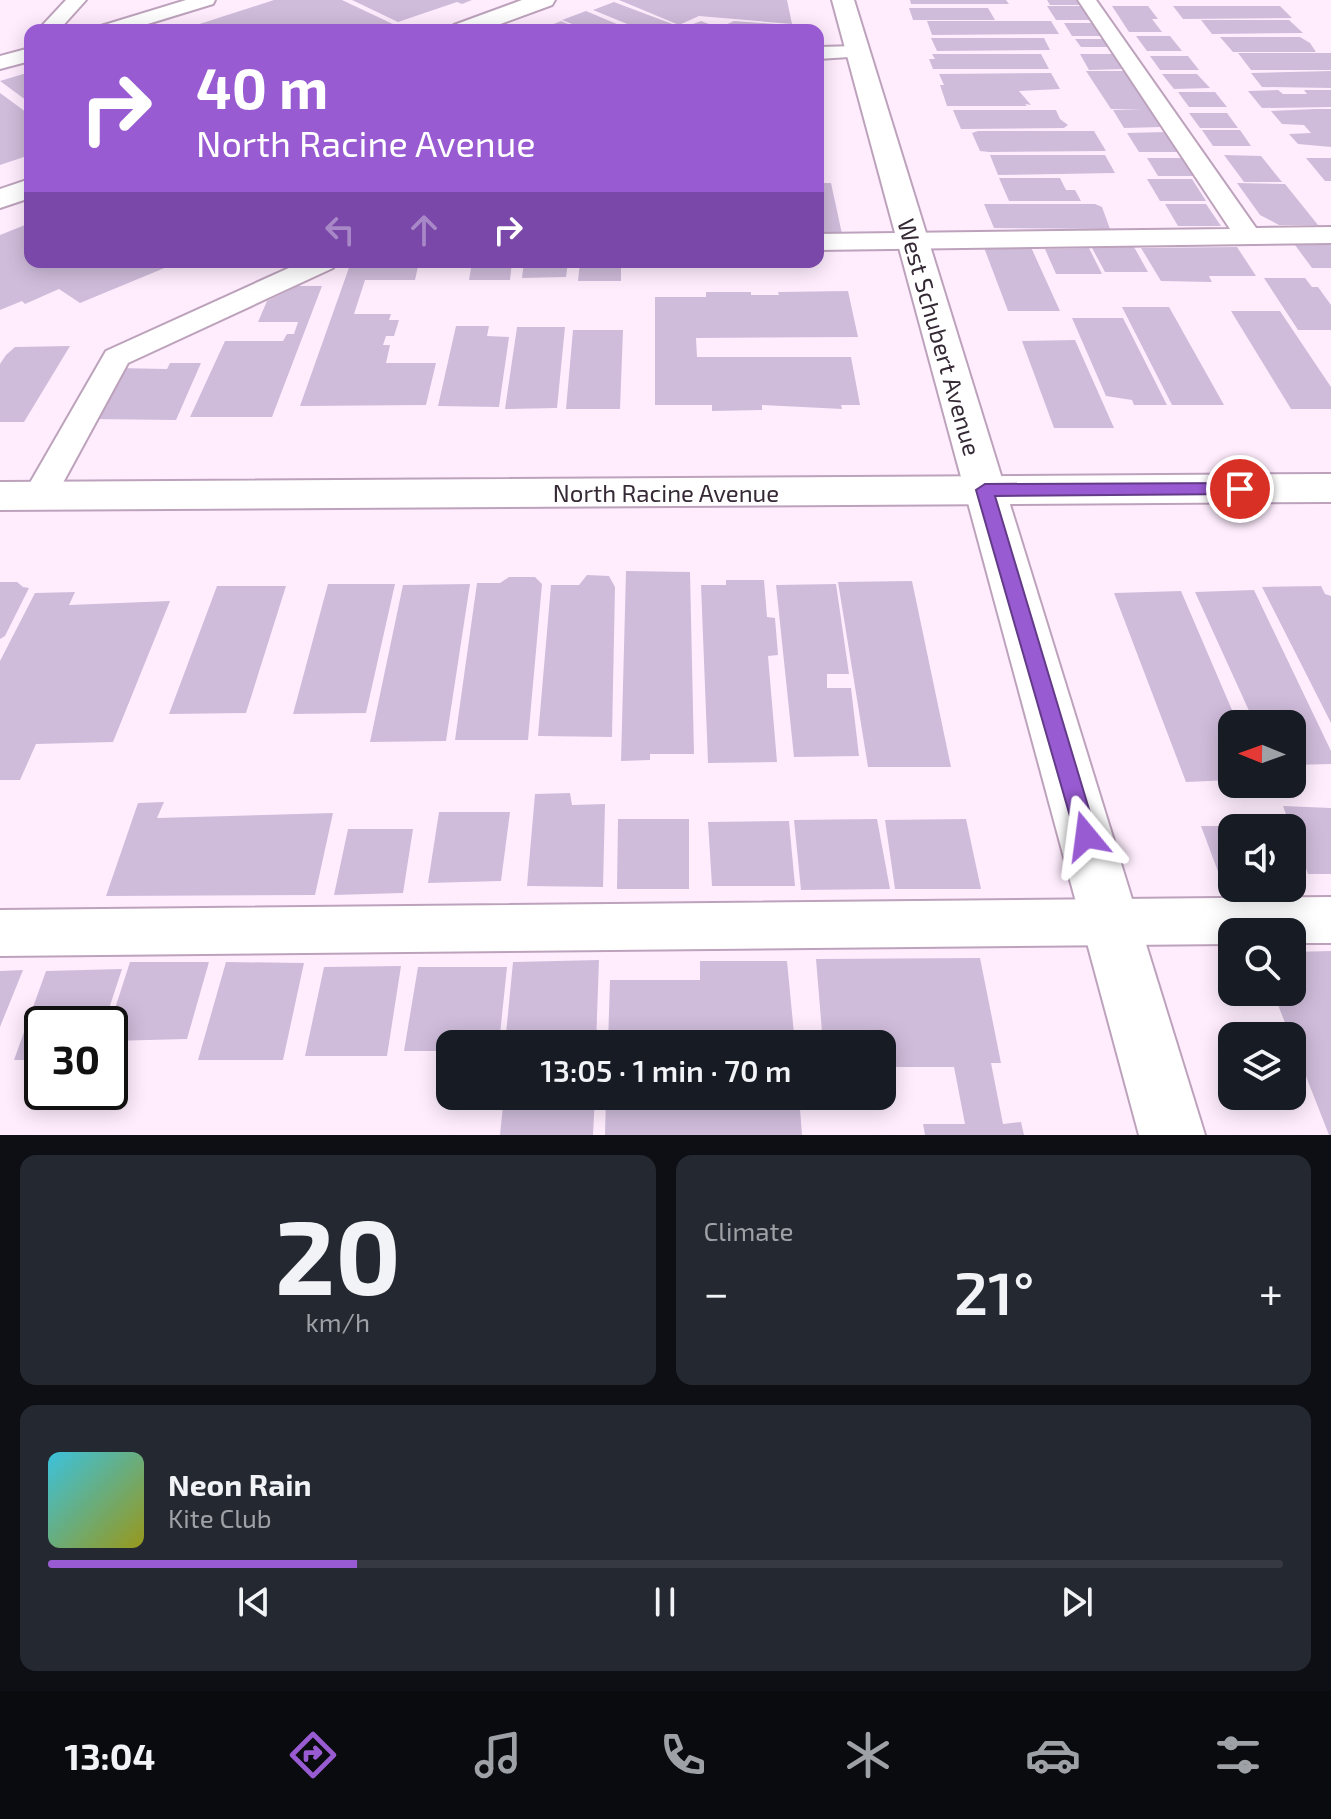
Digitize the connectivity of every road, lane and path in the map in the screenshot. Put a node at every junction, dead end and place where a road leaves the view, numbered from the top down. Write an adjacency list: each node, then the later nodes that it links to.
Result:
1 (77, 0): 6 (lane)
2 (206, 0): 7 (lane)
3 (544, 0): 8 (street)
4 (843, 0): 9 (street, West Schubert Avenue)
5 (1087, 0): 16 (lane)
6 (54, 24)
7 (128, 24)
8 (478, 24)
9 (858, 52): 10 (lane); 17 (street, West Schubert Avenue)
10 (824, 53)
11 (24, 54): 12 (lane)
12 (0, 63)
13 (24, 190): 14 (street)
14 (0, 199)
15 (1331, 235): 16 (lane)
16 (1248, 236): 17 (lane)
17 (912, 240): 18 (lane); 21 (street, West Schubert Avenue)
18 (824, 242)
19 (311, 268): 22 (lane)
20 (1331, 488): 21 (street, North Racine Avenue)
21 (985, 490): 22 (street, North Racine Avenue); 25 (street, West Schubert Avenue)
22 (40, 495): 23 (street, North Racine Avenue)
23 (0, 496)
24 (1331, 920): 25 (lane)
25 (1110, 922): 26 (lane); 27 (street, West Schubert Avenue)
26 (0, 933)
27 (1172, 1135)

